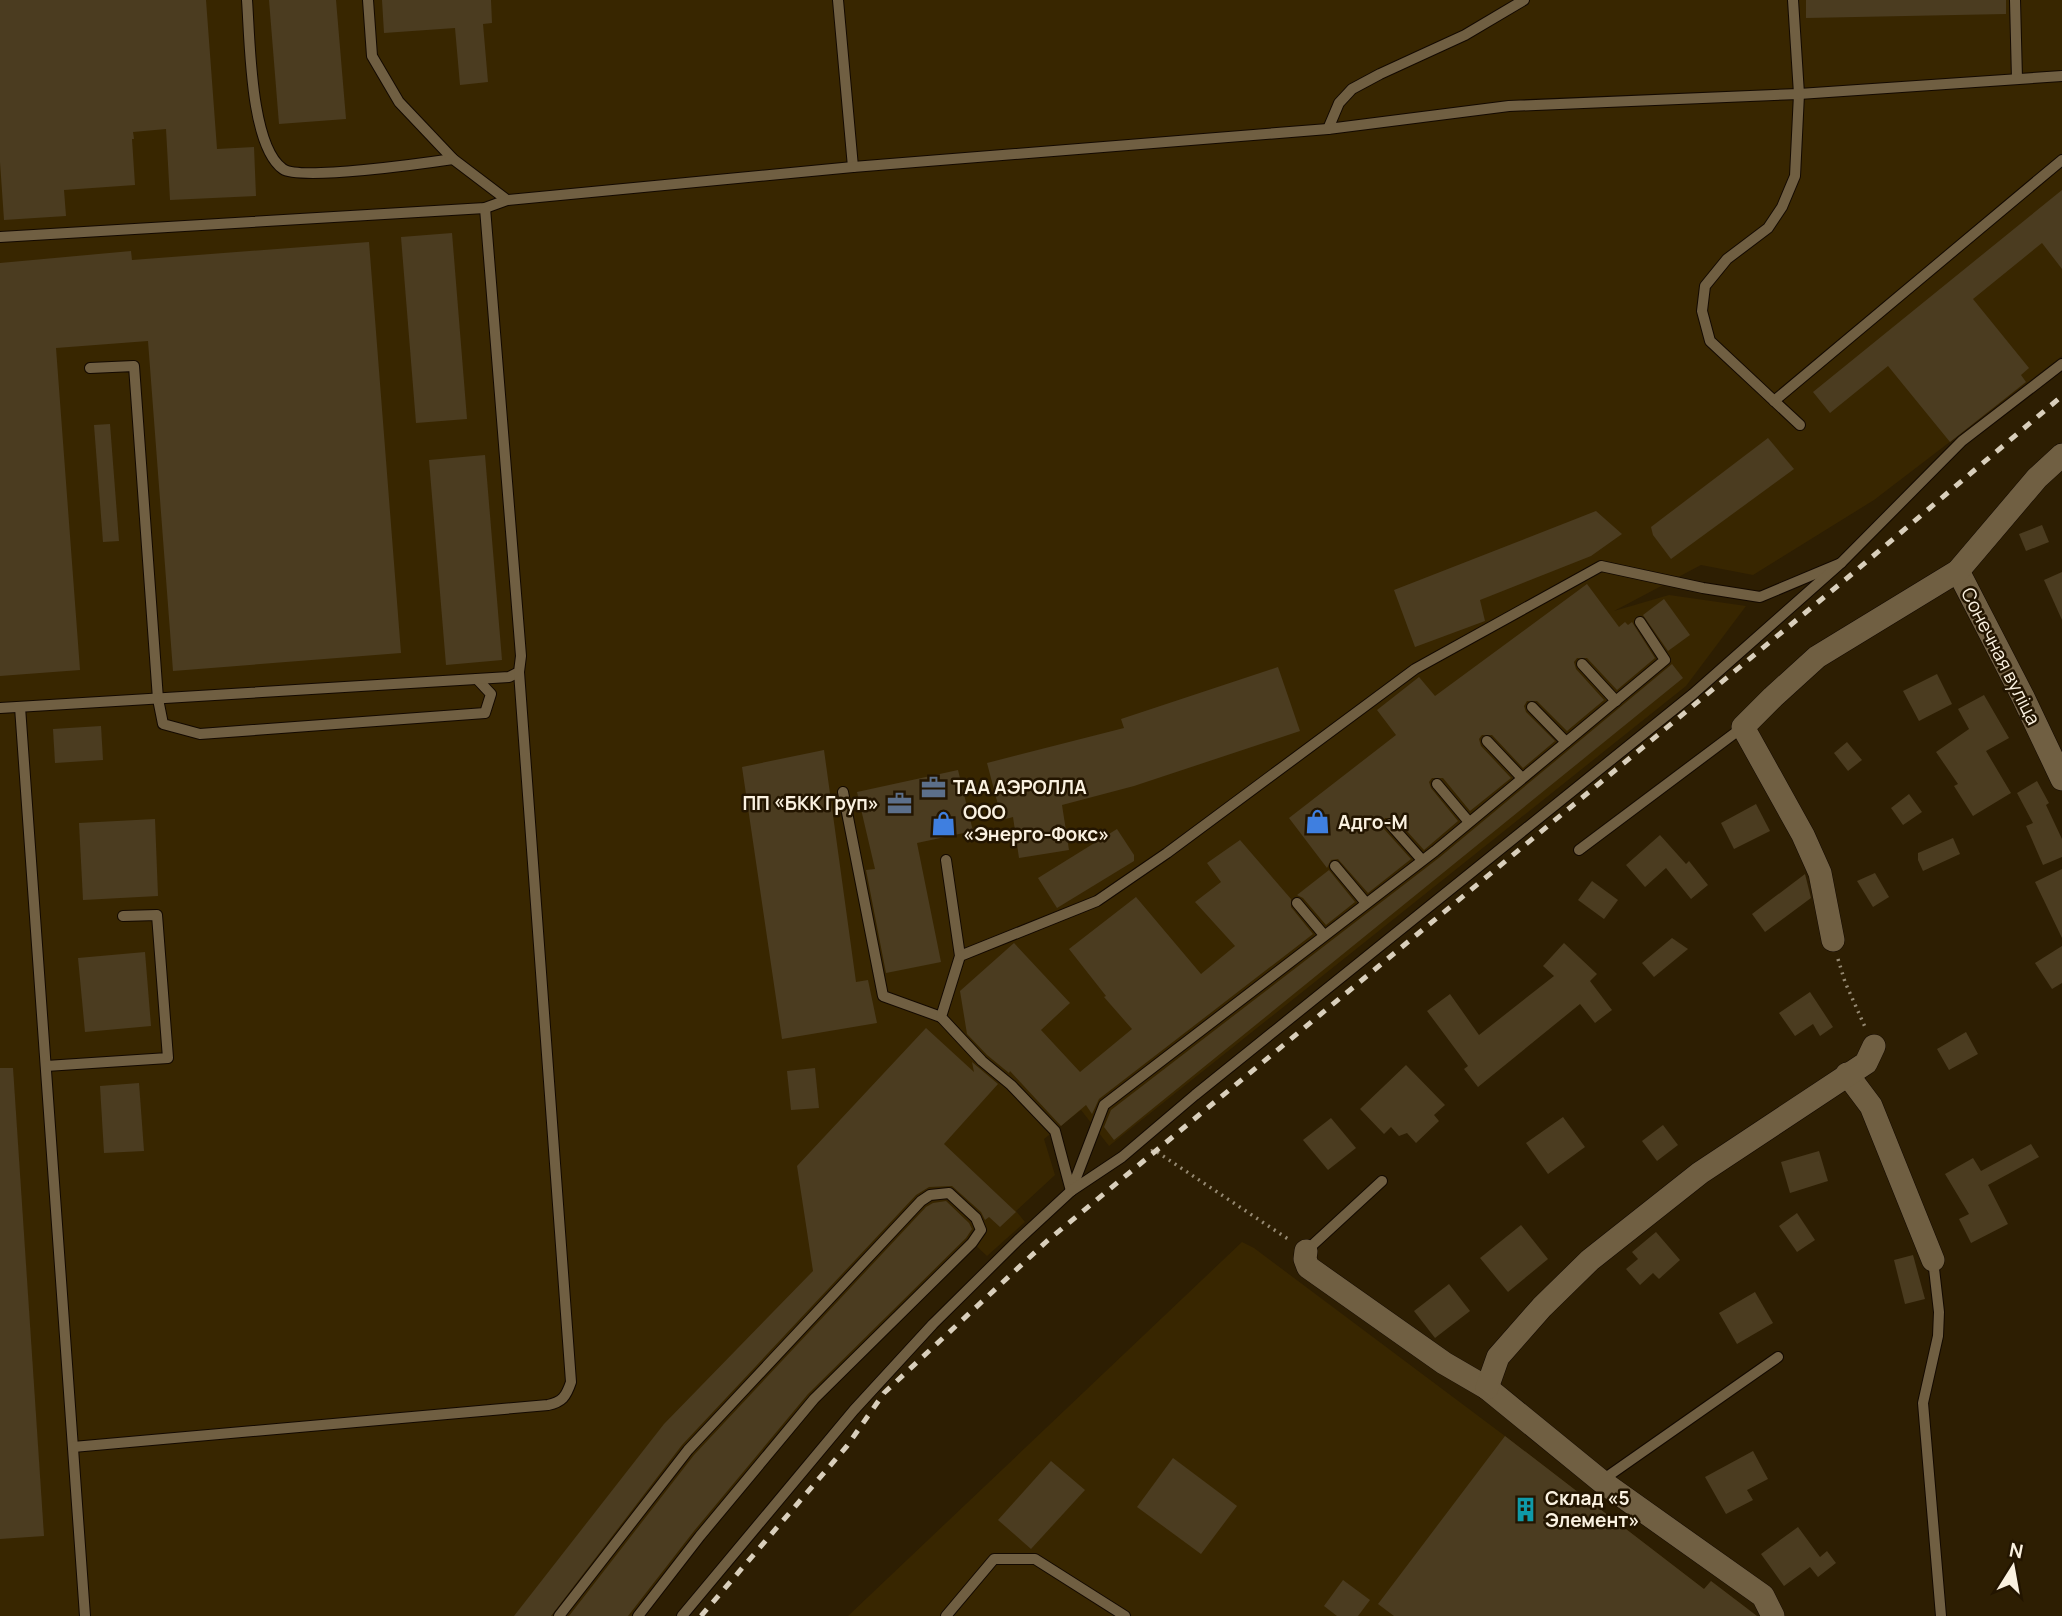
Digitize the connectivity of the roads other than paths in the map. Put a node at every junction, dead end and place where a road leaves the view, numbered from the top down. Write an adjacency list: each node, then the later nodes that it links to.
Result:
1 (247, 0): 11 (lane)
2 (368, 0): 11 (lane)
3 (838, 0): 13 (lane)
4 (1524, 0): 10 (lane)
5 (1793, 0): 9 (lane)
6 (2015, 0): 8 (lane)
7 (2062, 76): 8 (lane)
8 (2017, 79): 9 (lane)
9 (1798, 94): 10 (lane); 19 (lane)
10 (1328, 129): 13 (lane)
11 (453, 159): 14 (lane)
12 (2062, 160): 19 (lane)
13 (853, 167): 14 (lane)
14 (508, 201): 15 (lane)
15 (485, 208): 16 (lane); 26 (lane)
16 (0, 237)
17 (2062, 363): 22 (lane)
18 (90, 369): 28 (lane)
19 (1774, 401): 20 (lane)
20 (1800, 425)
21 (2062, 455): 23 (street)
22 (1841, 563): 51 (lane); 57 (lane)
23 (1958, 571): 33 (street); 37 (street, Сонечная вуліца)
24 (1640, 622): 29 (lane)
25 (1582, 664): 29 (lane)
26 (519, 671): 27 (lane); 62 (lane)
27 (478, 679): 28 (lane); 28 (lane)
28 (158, 699): 30 (lane)
29 (1616, 701): 35 (lane)
30 (20, 707): 32 (lane); 54 (lane)
31 (1532, 707): 35 (lane)
32 (0, 708)
33 (1743, 727): 42 (lane); 50 (street)
34 (1487, 741): 36 (lane)
35 (1566, 742): 36 (lane)
36 (1522, 778): 40 (lane)
37 (2062, 779)
38 (1437, 784): 40 (lane)
39 (843, 792): 52 (lane)
40 (1469, 822): 44 (lane)
41 (1390, 824): 44 (lane)
42 (1579, 850)
43 (946, 860): 51 (lane)
44 (1422, 860): 47 (lane)
45 (1335, 866): 47 (lane)
46 (1297, 903): 49 (lane)
47 (1366, 903): 49 (lane)
48 (123, 916): 54 (lane)
49 (1324, 935): 57 (lane)
50 (1833, 940)
51 (960, 956): 52 (lane)
52 (942, 1017): 57 (lane)
53 (1874, 1046): 55 (street)
54 (46, 1066): 62 (lane)
55 (1847, 1074): 59 (street); 61 (street)
56 (1382, 1181): 58 (lane)
57 (1071, 1191): 67 (lane)
58 (1306, 1251): 61 (street)
59 (1933, 1260): 71 (lane)
60 (1778, 1357): 63 (lane)
61 (1488, 1388): 63 (street)
62 (73, 1447): 64 (lane)
63 (1601, 1481): 70 (street)
64 (85, 1616)
65 (559, 1616): 66 (lane)
66 (638, 1616)
67 (682, 1616)
68 (946, 1616): 69 (lane)
69 (1125, 1616)
70 (1773, 1616)
71 (1941, 1616)

